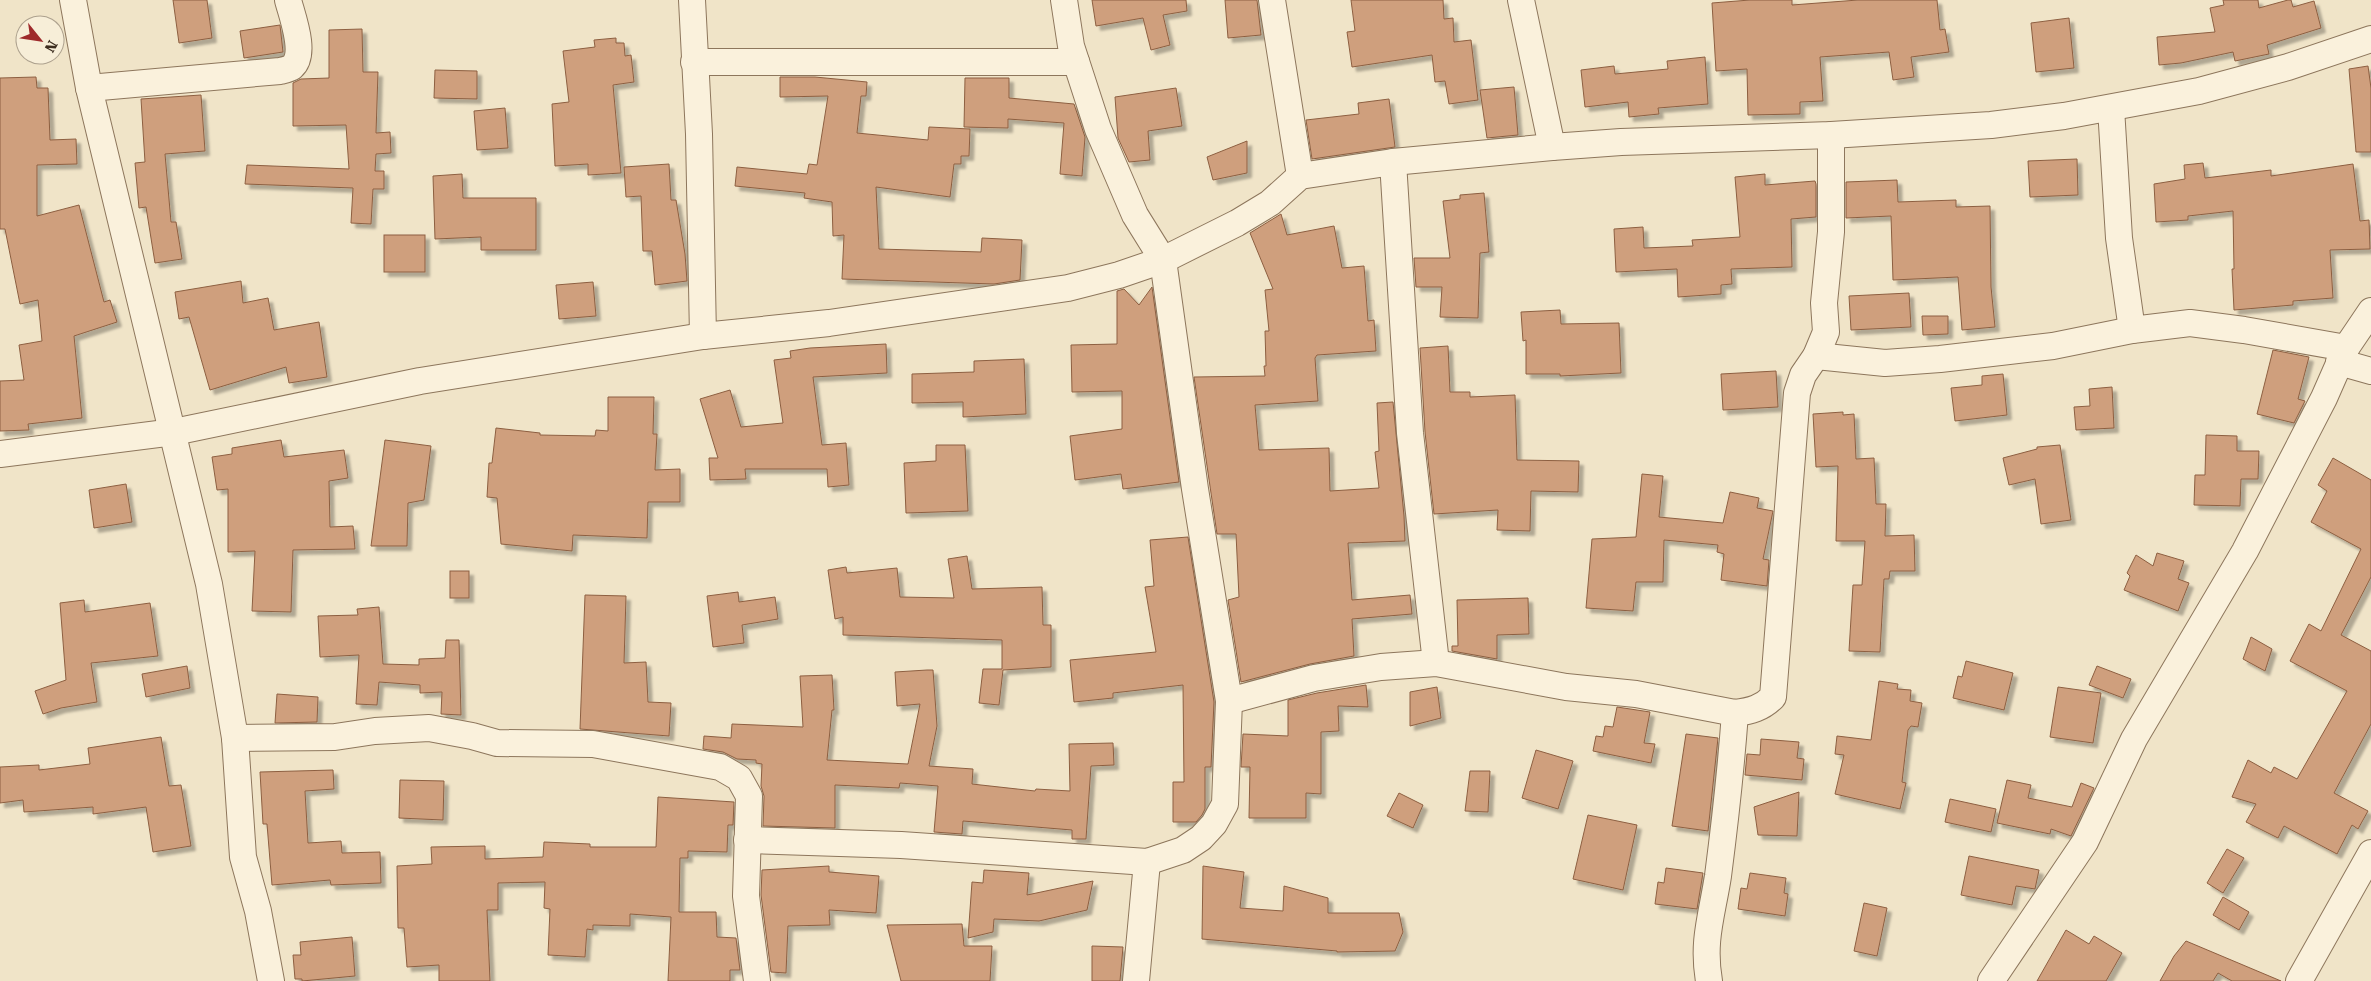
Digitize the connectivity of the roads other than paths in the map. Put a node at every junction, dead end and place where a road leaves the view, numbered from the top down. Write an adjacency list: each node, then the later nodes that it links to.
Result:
1 (72, 0): 10 (street)
2 (288, 0): 10 (street)
3 (692, 0): 8 (street)
4 (1064, 0): 9 (street)
5 (1272, 0): 15 (street)
6 (1521, 0): 13 (street)
7 (2371, 39): 11 (street)
8 (694, 62): 9 (street); 19 (street)
9 (1076, 62): 16 (street)
10 (90, 88): 23 (street)
11 (2111, 108): 12 (street); 18 (street)
12 (1831, 135): 13 (street); 21 (street)
13 (1552, 147): 14 (street)
14 (1393, 162): 15 (street); 25 (street)
15 (1300, 176): 16 (street)
16 (1163, 260): 19 (street); 26 (street)
17 (2371, 311): 20 (street)
18 (2132, 330): 20 (street); 21 (street)
19 (703, 336): 23 (street)
20 (2343, 355): 22 (street); 36 (street)
21 (1816, 356): 27 (street)
22 (2371, 371)
23 (174, 432): 24 (street); 28 (street)
24 (0, 454)
25 (1436, 663): 26 (street); 27 (street)
26 (1228, 700): 31 (street)
27 (1735, 713): 35 (street)
28 (235, 738): 29 (street); 32 (street)
29 (747, 840): 31 (street); 33 (street)
30 (2371, 853): 37 (street)
31 (1146, 862): 34 (street)
32 (271, 981)
33 (757, 981)
34 (1136, 981)
35 (1709, 981)
36 (1991, 981)
37 (2299, 981)

